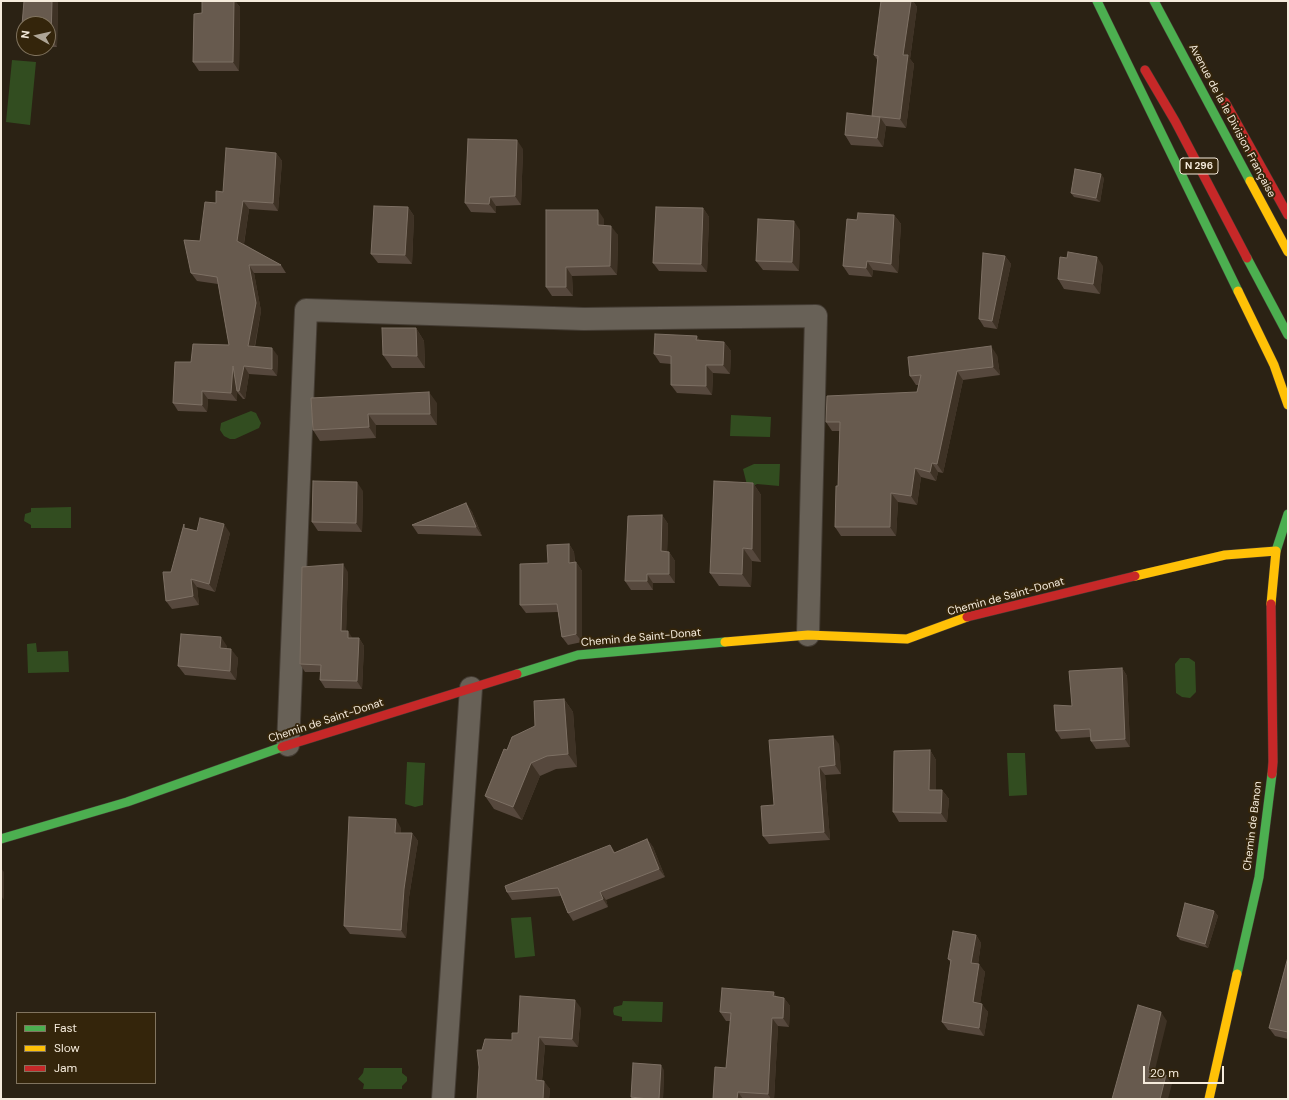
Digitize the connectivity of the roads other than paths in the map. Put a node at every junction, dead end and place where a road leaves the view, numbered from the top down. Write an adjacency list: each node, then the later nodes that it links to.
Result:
1 (1097, 1): 10 (main road)
2 (1103, 1): 4 (main road)
3 (1154, 1): 8 (main road, Avenue de la 1e Division Française)
4 (1127, 41)
5 (1139, 61): 9 (main road, N 296)
6 (1219, 91): 7 (main road)
7 (1288, 215)
8 (1288, 252)
9 (1288, 335)
10 (1288, 405)
11 (1288, 514): 13 (main road, Chemin de Banon)
12 (1288, 548): 13 (main road, Chemin de Saint-Donat)
13 (1276, 551): 14 (main road, Chemin de Saint-Donat); 19 (main road, Chemin de Banon)
14 (808, 635): 15 (main road, Chemin de Saint-Donat); 16 (street)
15 (470, 688): 16 (main road, Chemin de Saint-Donat); 18 (street)
16 (288, 745): 17 (main road, Chemin de Saint-Donat)
17 (1, 839)
18 (443, 1099)
19 (1209, 1099)

